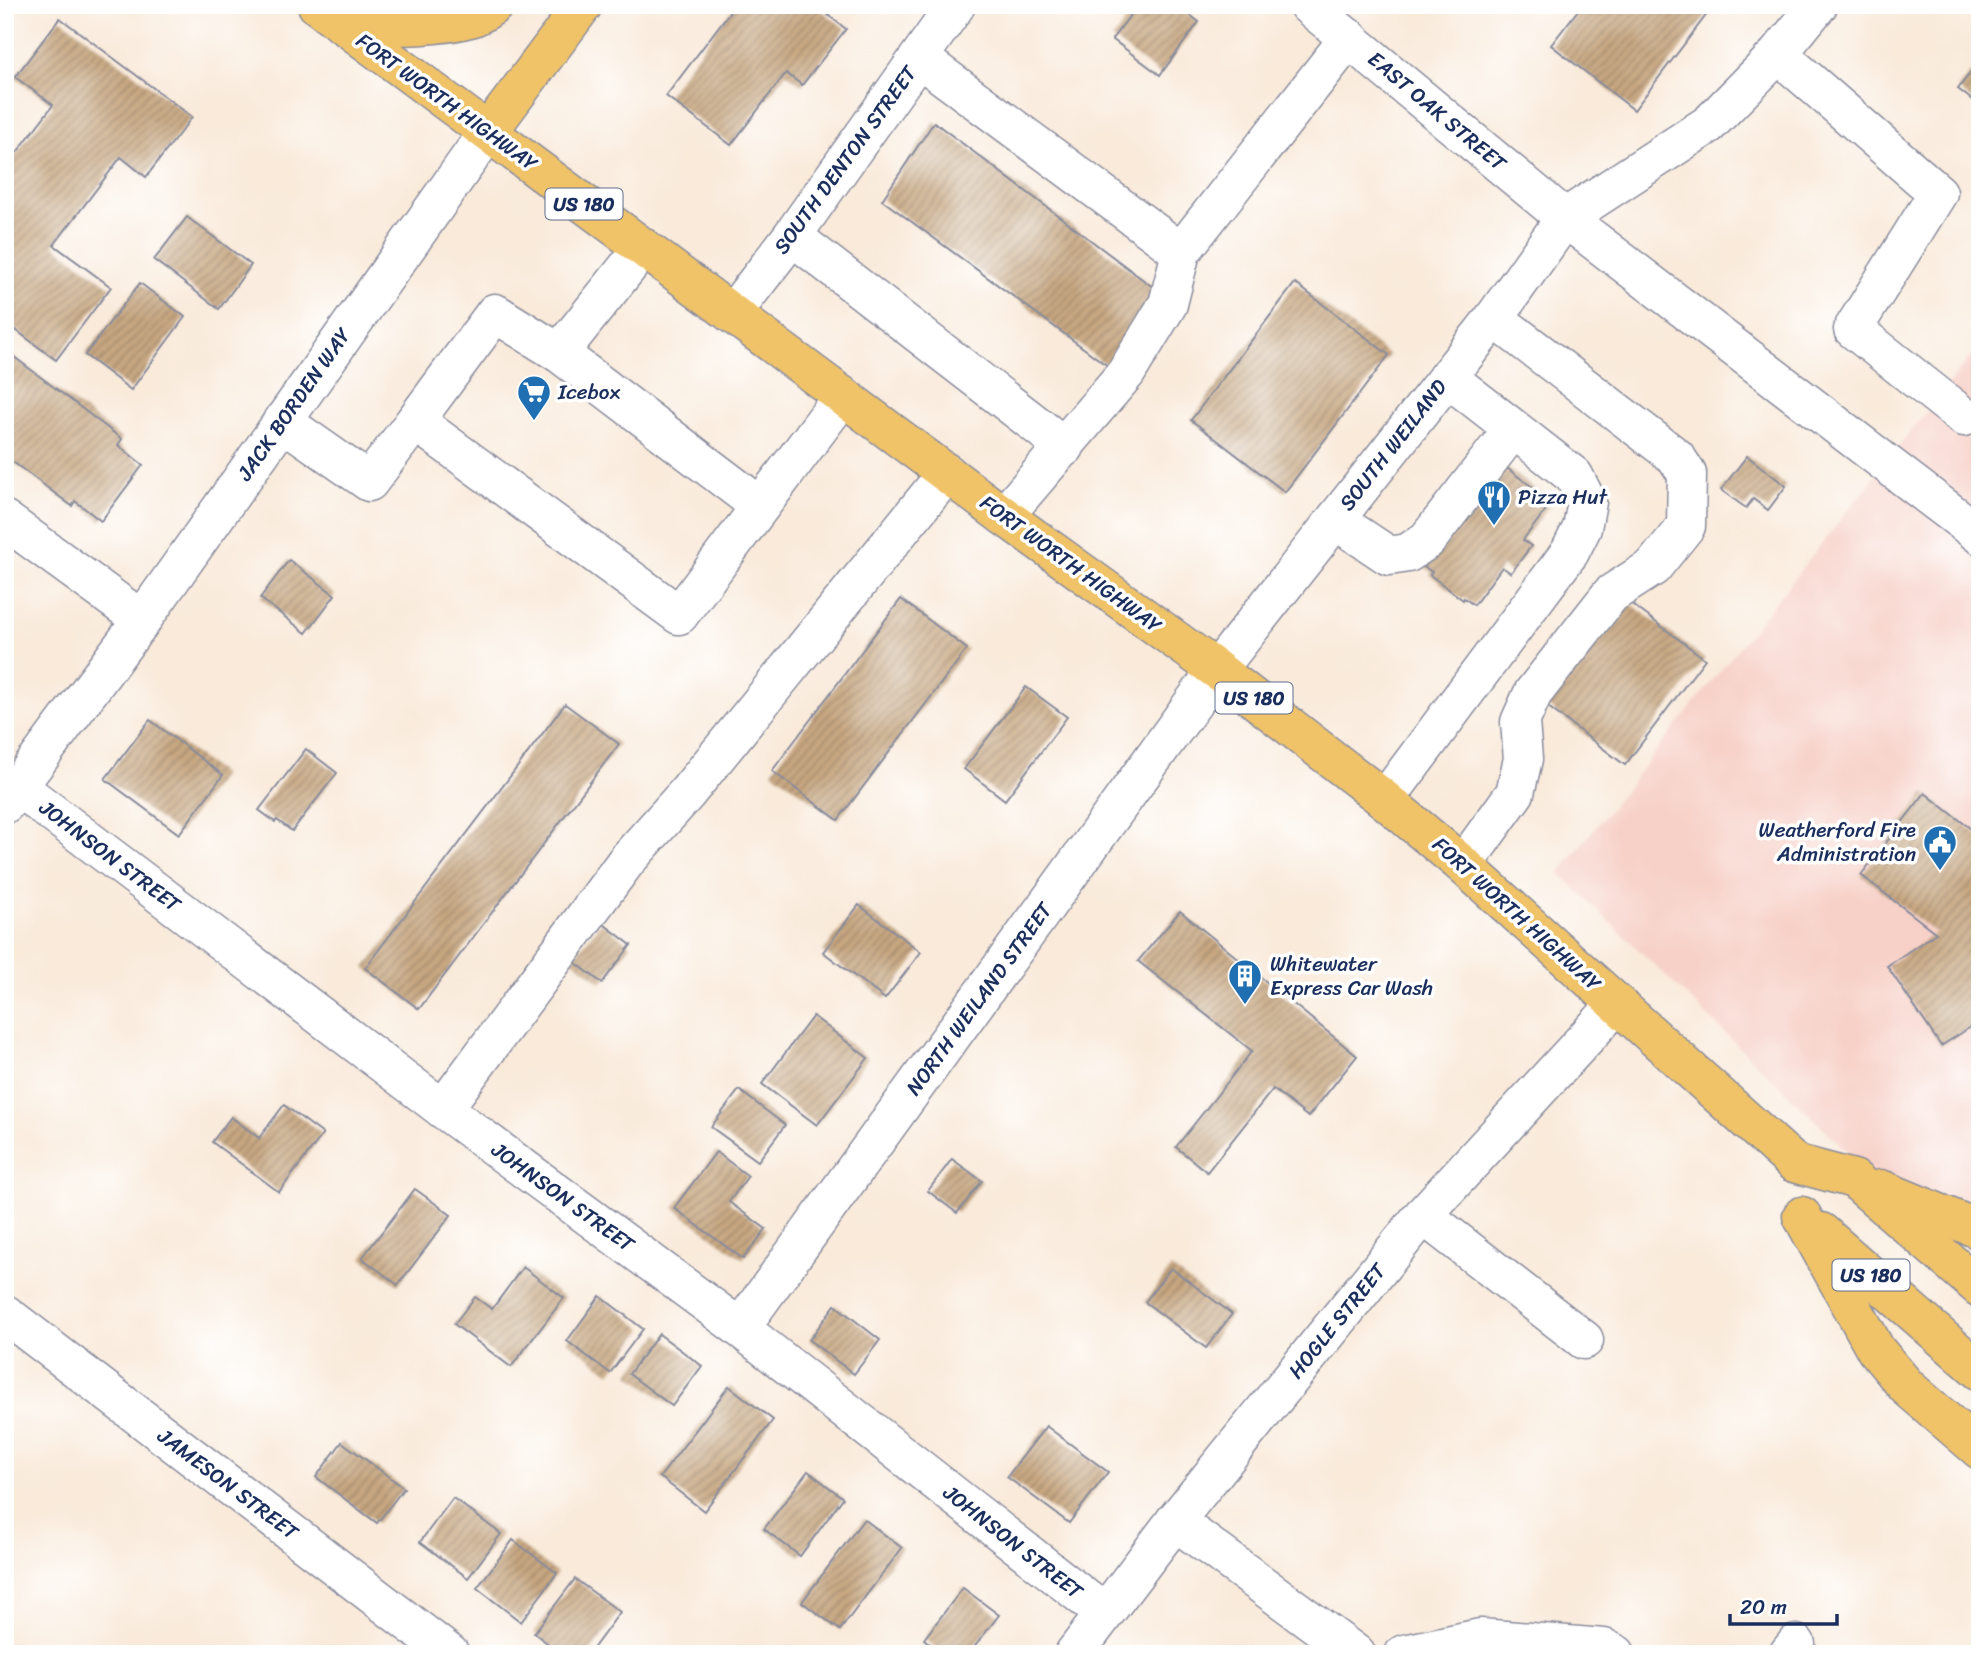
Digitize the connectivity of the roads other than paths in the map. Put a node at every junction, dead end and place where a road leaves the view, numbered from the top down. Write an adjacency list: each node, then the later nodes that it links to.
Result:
1 (494, 5): 6 (main road)
2 (583, 5): 10 (main road, JACK BORDEN WAY)
3 (956, 5): 9 (street, SOUTH DENTON STREET)
4 (1308, 5): 7 (street, EAST OAK STREET)
5 (1818, 5): 8 (street)
6 (330, 15): 10 (main road, FORT WORTH HIGHWAY / US 180)
7 (1349, 38): 11 (street, EAST OAK STREET); 14 (street)
8 (1778, 54): 11 (street); 20 (street)
9 (919, 58): 12 (street, SOUTH DENTON STREET); 14 (street)
10 (488, 132): 13 (main road, FORT WORTH HIGHWAY / US 180); 21 (street, JACK BORDEN WAY)
11 (1565, 218): 16 (street, SOUTH WEILAND); 30 (street, EAST OAK STREET)
12 (792, 236): 15 (street, SOUTH DENTON STREET); 24 (street)
13 (643, 248): 15 (main road, FORT WORTH HIGHWAY / US 180); 17 (street)
14 (1181, 252): 24 (street)
15 (732, 314): 19 (main road, FORT WORTH HIGHWAY / US 180)
16 (1494, 318): 18 (street, SOUTH WEILAND); 35 (street)
17 (559, 353): 22 (street); 26 (street)
18 (1447, 377): 23 (street); 29 (street, SOUTH WEILAND)
19 (843, 396): 25 (main road, FORT WORTH HIGHWAY / US 180); 26 (street)
20 (1964, 417)
21 (282, 421): 22 (street); 31 (street, JACK BORDEN WAY)
22 (415, 421): 26 (street)
23 (1513, 429): 29 (street); 34 (street)
24 (1065, 447): 27 (street)
25 (947, 473): 27 (main road, FORT WORTH HIGHWAY / US 180); 37 (street)
26 (760, 506)
27 (1004, 516): 32 (main road, FORT WORTH HIGHWAY / US 180)
28 (5, 520): 31 (street)
29 (1335, 520): 32 (street, SOUTH WEILAND)
30 (1980, 535)
31 (142, 620): 33 (street, JACK BORDEN WAY)
32 (1217, 670): 34 (main road, FORT WORTH HIGHWAY / US 180); 45 (street, NORTH WEILAND STREET)
33 (12, 795): 37 (street, JOHNSON STREET)
34 (1385, 800): 35 (main road, FORT WORTH HIGHWAY / US 180)
35 (1463, 864): 36 (main road, FORT WORTH HIGHWAY / US 180)
36 (1617, 1004): 38 (main road, FORT WORTH HIGHWAY / US 180); 40 (street, HOGLE STREET)
37 (443, 1109): 45 (street, JOHNSON STREET)
38 (1794, 1163): 39 (main road, FORT WORTH HIGHWAY / US 180); 41 (main road)
39 (1854, 1179): 42 (main road); 43 (main road, FORT WORTH HIGHWAY / US 180)
40 (1423, 1215): 46 (street); 49 (street, HOGLE STREET)
41 (1802, 1216): 47 (main road, US 180); 48 (main road)
42 (1980, 1230)
43 (1980, 1288)
44 (5, 1314): 51 (street, JAMESON STREET)
45 (740, 1328): 50 (street, JOHNSON STREET)
46 (1584, 1340)
47 (1980, 1371)
48 (1980, 1450)
49 (1175, 1521): 50 (street, HOGLE STREET); 53 (street)
50 (1104, 1613): 52 (street, HOGLE STREET)
51 (450, 1654)
52 (1074, 1654)
53 (1356, 1654)
54 (1404, 1654): 55 (street)
55 (1616, 1654)

